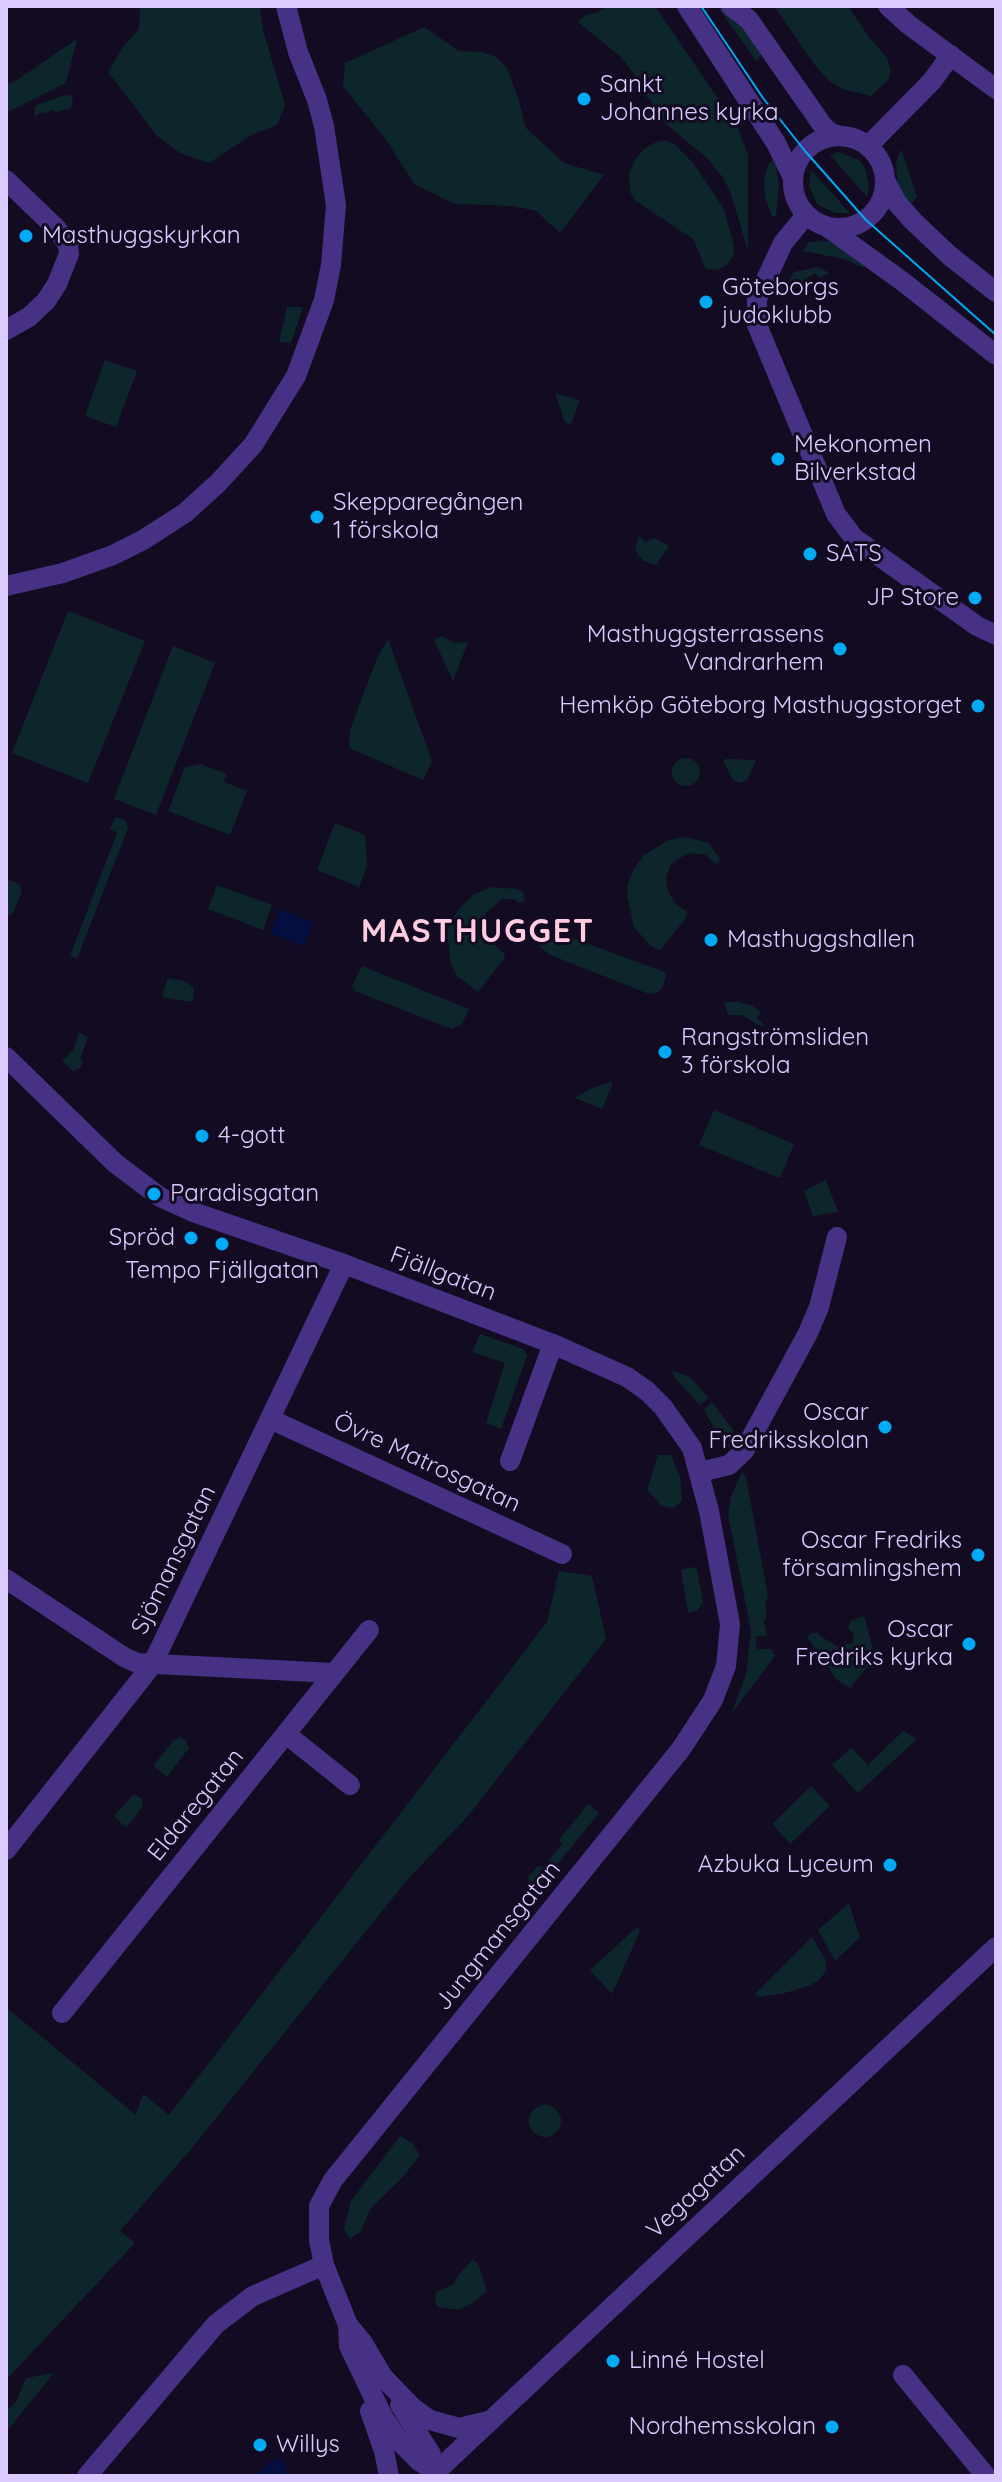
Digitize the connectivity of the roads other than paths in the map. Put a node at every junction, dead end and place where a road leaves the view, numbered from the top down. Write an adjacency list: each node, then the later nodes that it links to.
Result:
1 (286, 6): 18 (street)
2 (687, 6): 10 (street)
3 (731, 6): 5 (street)
4 (888, 6): 6 (street)
5 (744, 13): 8 (street)
6 (951, 55): 7 (street); 9 (street)
7 (996, 89)
8 (845, 137): 9 (street); 10 (street)
9 (868, 146): 12 (street)
10 (793, 178): 13 (street)
11 (6, 180): 16 (street)
12 (885, 180): 14 (street); 15 (street)
13 (806, 215): 14 (street); 19 (street)
14 (827, 227): 17 (street)
15 (996, 292)
16 (6, 330)
17 (996, 355)
18 (6, 586)
19 (996, 635)
20 (6, 1057): 22 (street, Fjällgatan)
21 (837, 1237): 26 (street)
22 (344, 1264): 23 (street, Fjällgatan); 24 (street, Sjömansgatan)
23 (553, 1344): 25 (street); 26 (street, Fjällgatan)
24 (270, 1419): 27 (street, Övre Matrosgatan); 31 (street, Sjömansgatan)
25 (510, 1461)
26 (700, 1472): 30 (street, Fjällgatan)
27 (562, 1554)
28 (6, 1579): 31 (street)
29 (369, 1630): 32 (street, Eldaregatan)
30 (730, 1639): 38 (street, Jungmansgatan)
31 (152, 1665): 32 (street); 35 (street, Sjömansgatan)
32 (333, 1673): 33 (street, Eldaregatan)
33 (286, 1734): 34 (street); 37 (street, Eldaregatan)
34 (350, 1785)
35 (6, 1850)
36 (996, 1947): 43 (street, Vegagatan)
37 (62, 2013)
38 (324, 2265): 40 (street, Jungmansgatan); 45 (street)
39 (903, 2375): 47 (street)
40 (373, 2378): 41 (street); 42 (street)
41 (401, 2401): 43 (street); 44 (street)
42 (379, 2421): 44 (street); 46 (street)
43 (488, 2421): 44 (street, Vegagatan)
44 (433, 2472)
45 (87, 2476)
46 (389, 2476)
47 (986, 2476)

